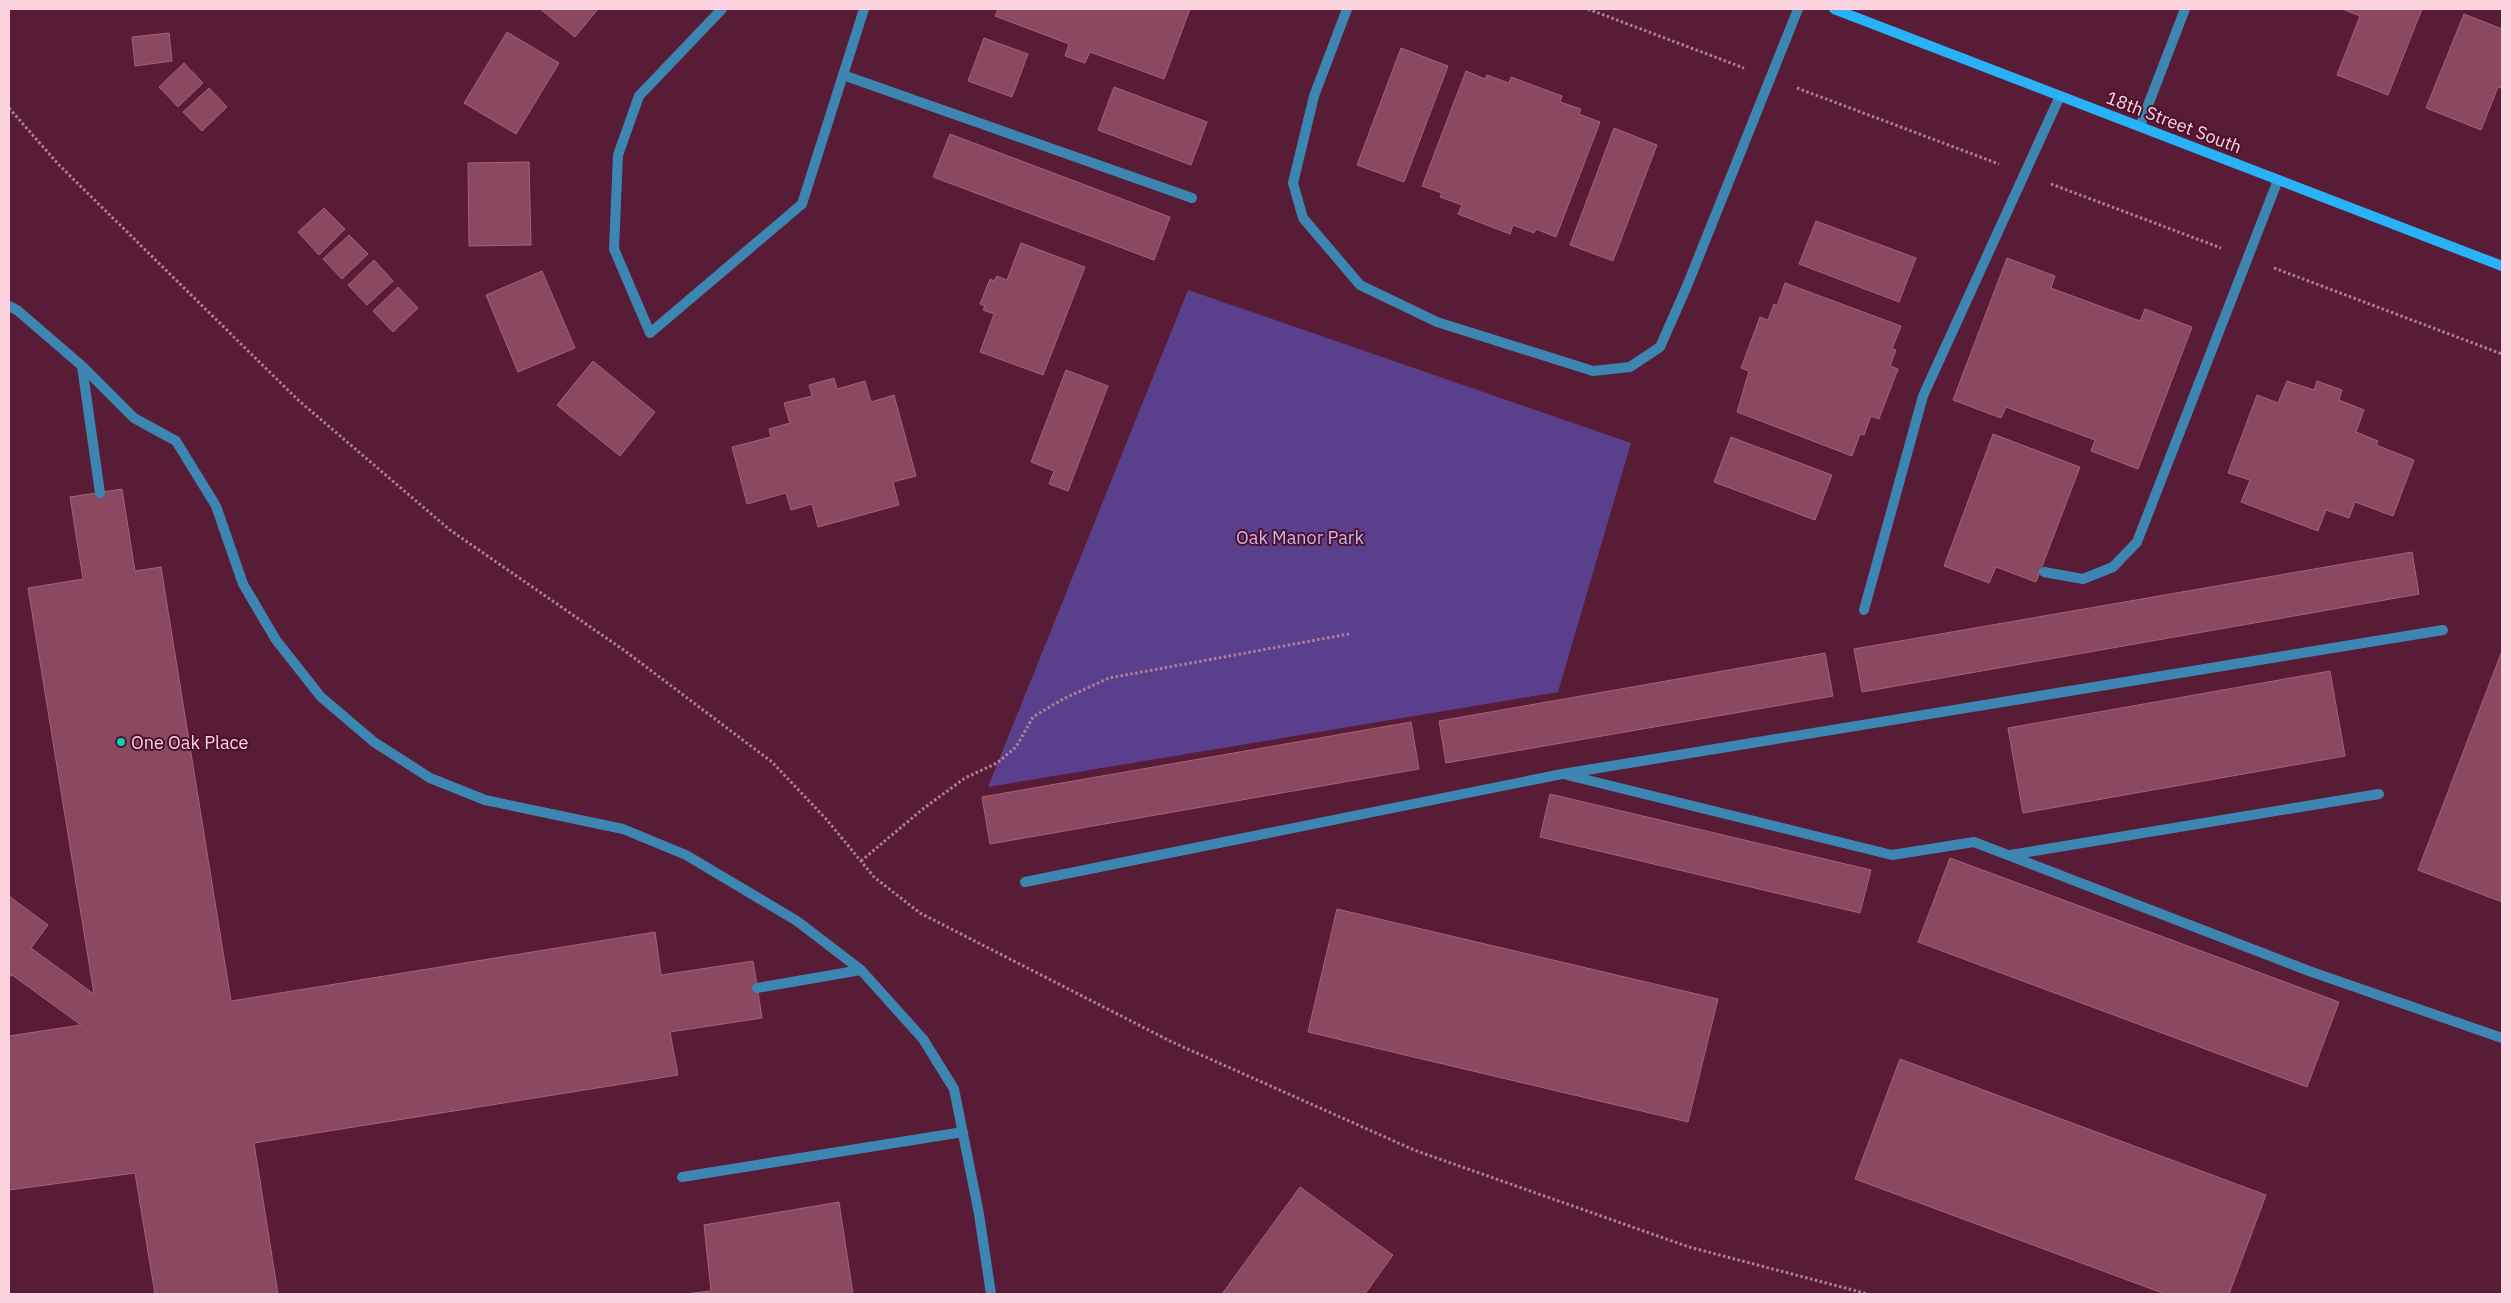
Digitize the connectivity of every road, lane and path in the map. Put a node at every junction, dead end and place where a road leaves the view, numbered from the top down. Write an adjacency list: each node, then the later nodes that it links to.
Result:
1 (722, 9): 7 (street)
2 (864, 9): 7 (street)
3 (1347, 9): 4 (street)
4 (1798, 9)
5 (1834, 9): 8 (street, 18th Street South)
6 (2185, 9): 10 (street)
7 (843, 75): 12 (street)
8 (2060, 96): 10 (street, 18th Street South); 18 (street)
9 (9, 108): 24 (path)
10 (2140, 126): 11 (street, 18th Street South)
11 (2278, 180): 13 (street, 18th Street South); 17 (street)
12 (1192, 198)
13 (2502, 266)
14 (9, 306): 15 (street)
15 (82, 366): 16 (street); 26 (street)
16 (100, 493)
17 (2044, 572)
18 (1864, 610)
19 (2443, 630): 21 (street)
20 (1349, 634): 24 (path)
21 (1562, 774): 23 (street); 25 (street)
22 (2379, 794): 23 (street)
23 (2009, 856): 28 (street)
24 (861, 861): 32 (path)
25 (1025, 882)
26 (861, 970): 27 (street); 29 (street)
27 (757, 988)
28 (2502, 1038)
29 (963, 1132): 30 (street); 31 (street)
30 (682, 1177)
31 (991, 1294)
32 (1868, 1294)

